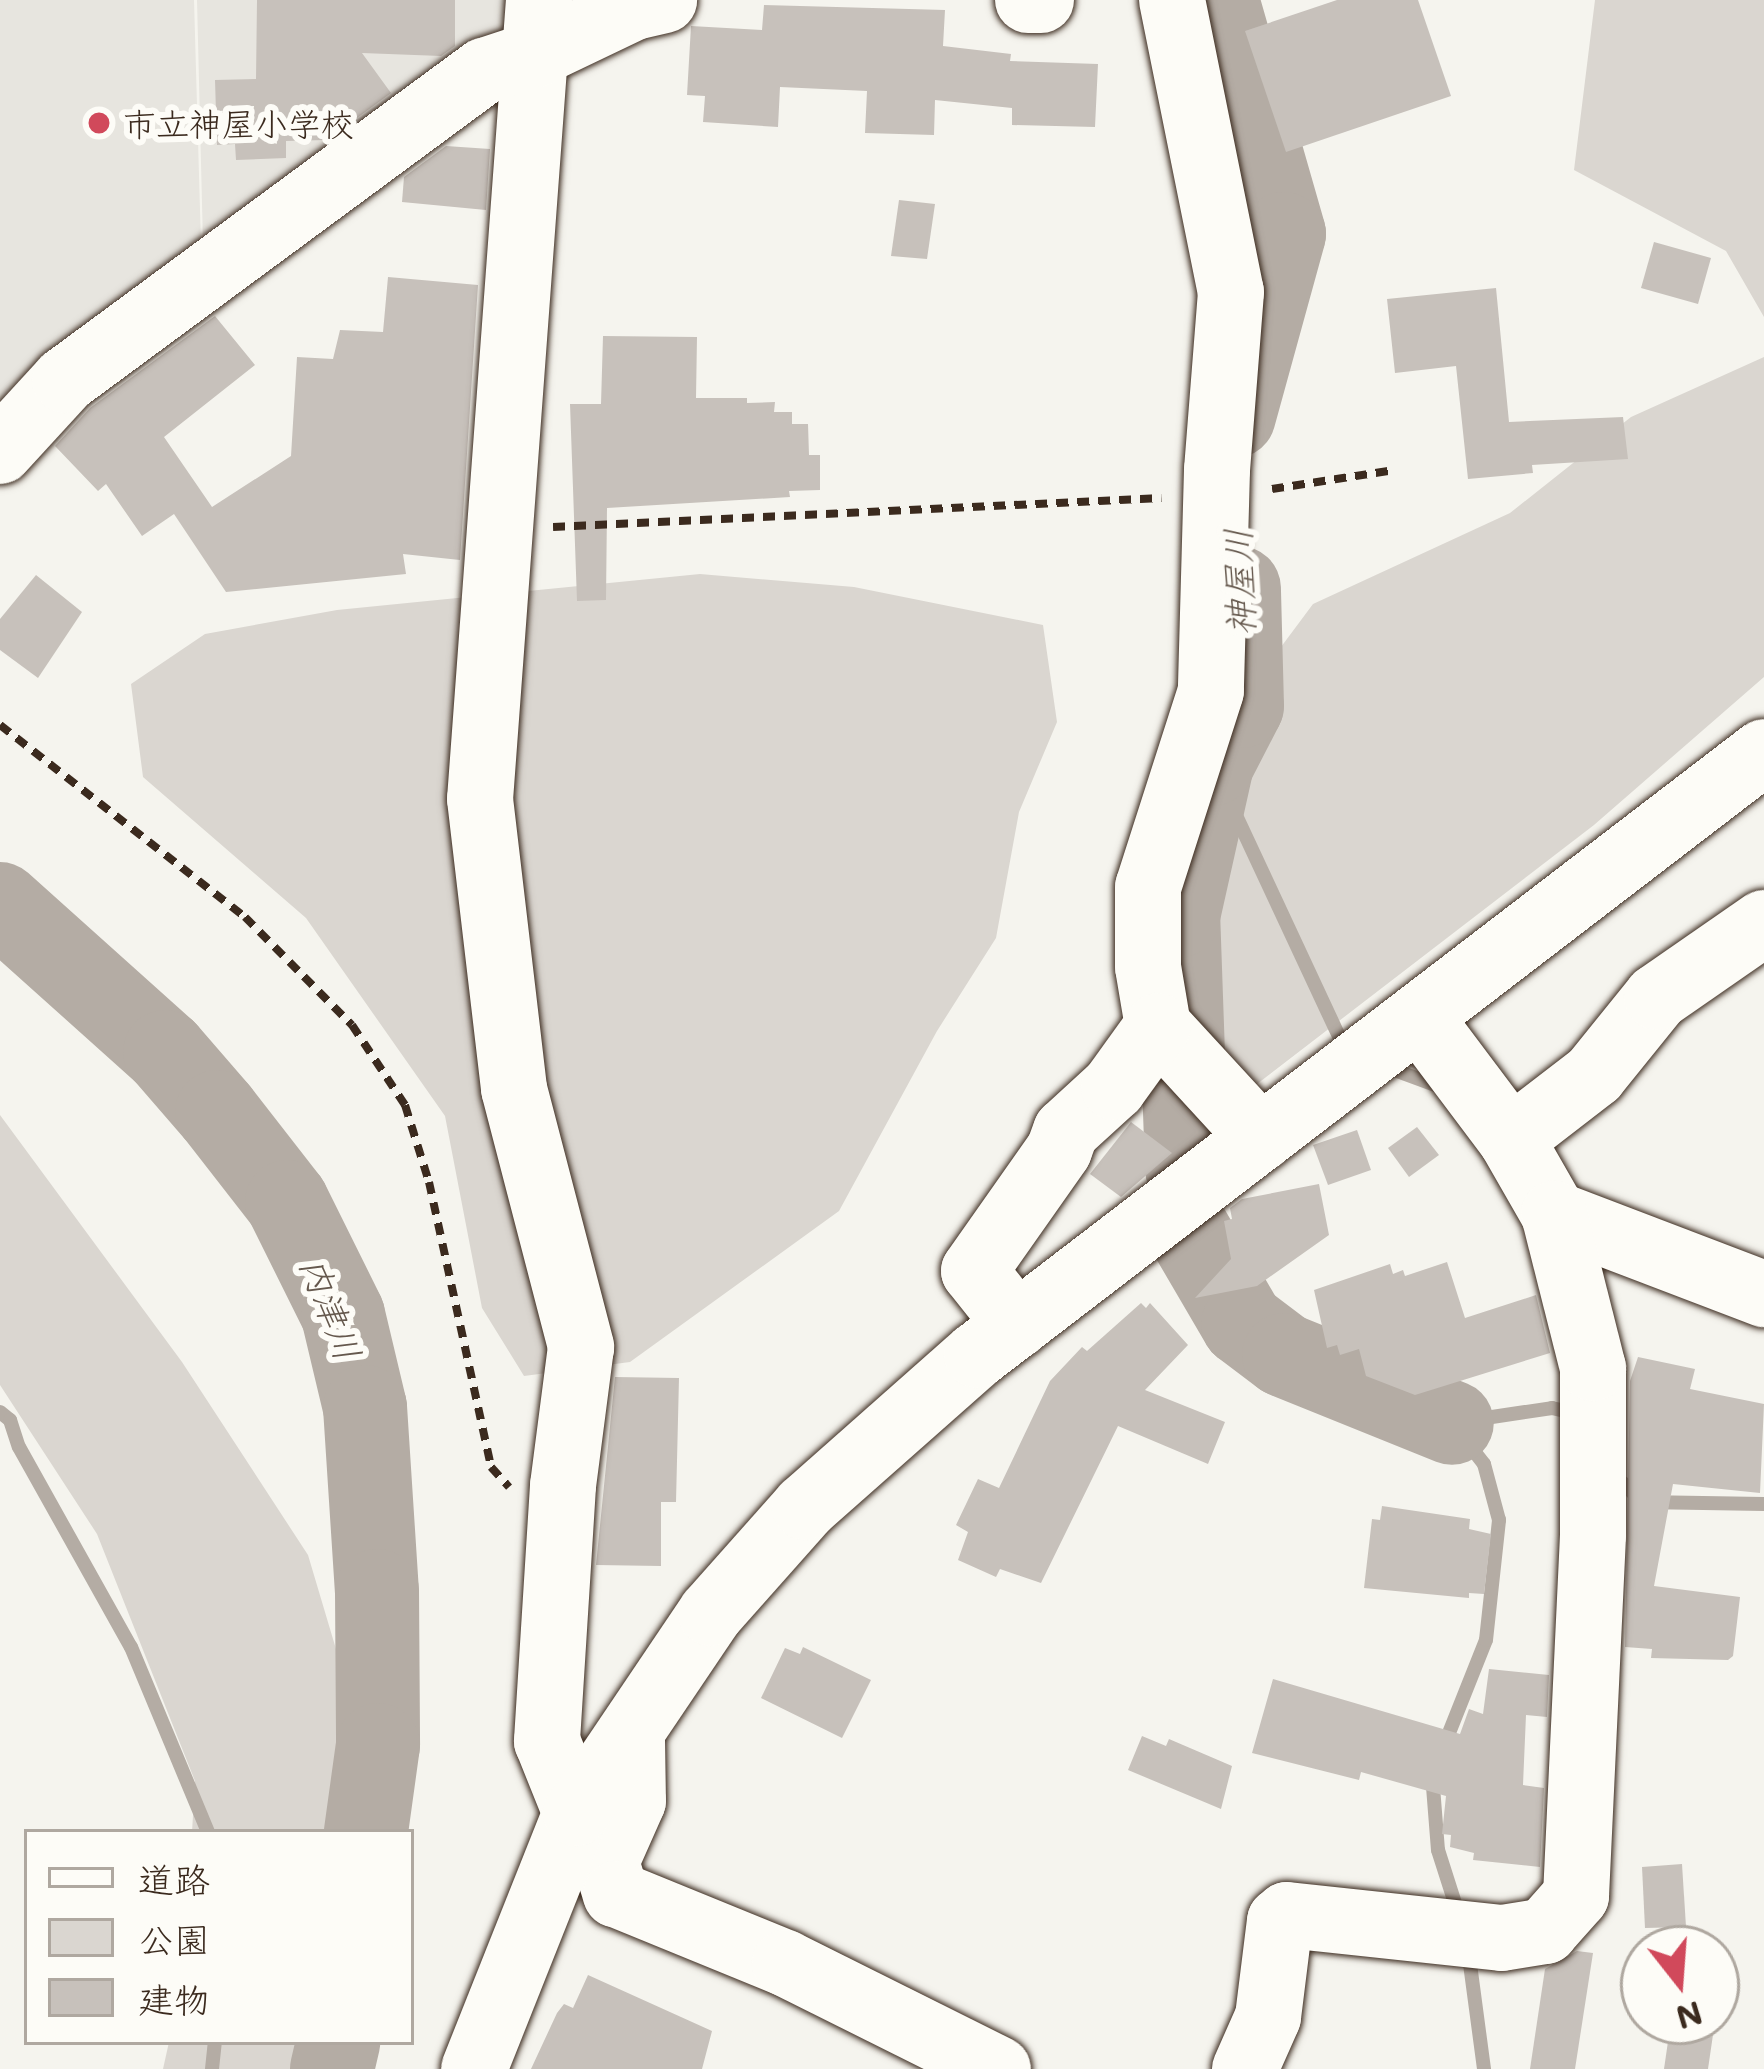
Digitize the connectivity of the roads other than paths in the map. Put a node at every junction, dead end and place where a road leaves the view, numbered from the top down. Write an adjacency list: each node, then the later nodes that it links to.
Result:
1 (664, 0): 5 (street)
2 (1028, 0): 3 (street)
3 (1041, 0)
4 (1172, 0): 10 (street)
5 (537, 27): 6 (street); 17 (street)
6 (0, 451)
7 (1764, 752): 9 (street)
8 (1764, 923): 12 (street)
9 (1420, 1018): 11 (street); 12 (street)
10 (1174, 1043): 11 (street); 15 (street)
11 (1261, 1138): 15 (street)
12 (1511, 1139): 13 (street)
13 (1554, 1214): 14 (street); 22 (street)
14 (1764, 1294)
15 (1017, 1325): 16 (street)
16 (632, 1731): 17 (street); 18 (street)
17 (576, 1813): 19 (street)
18 (616, 1894): 19 (street); 21 (street)
19 (502, 1986): 20 (street)
20 (474, 2069)
21 (998, 2069)
22 (1245, 2069)

